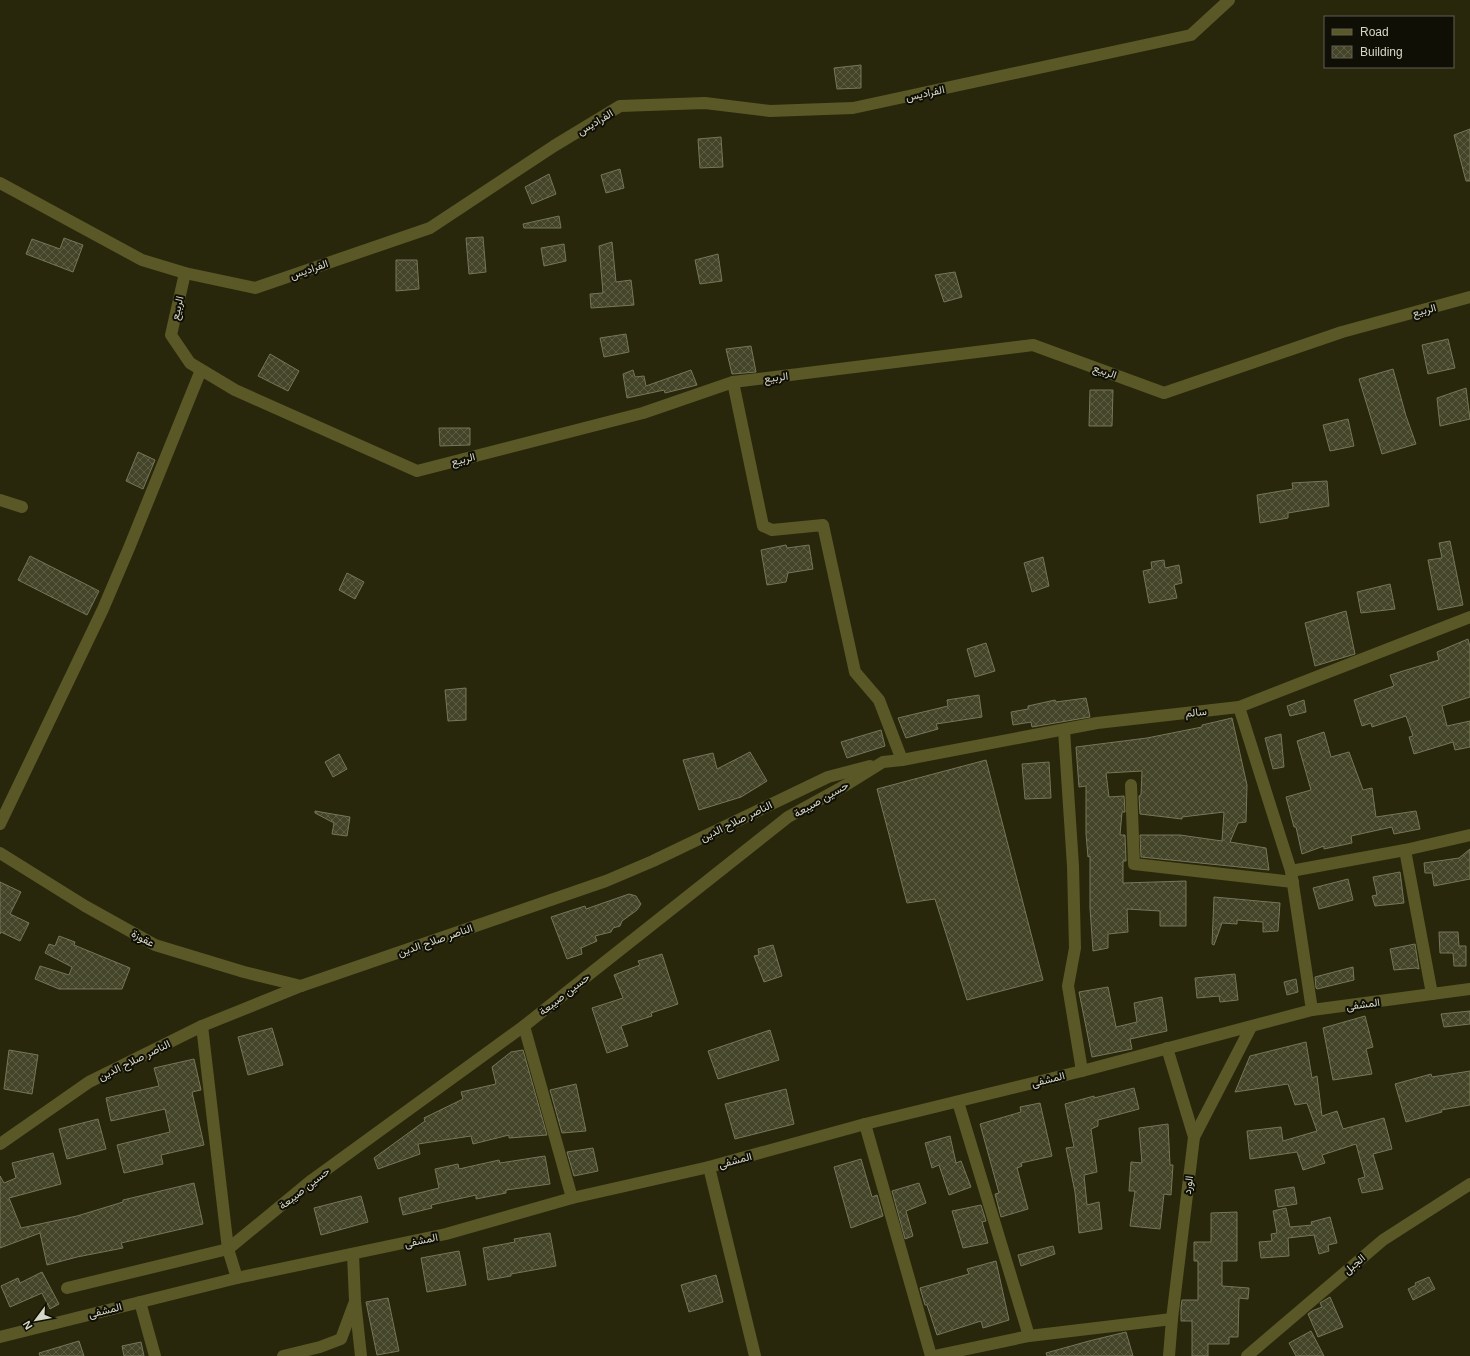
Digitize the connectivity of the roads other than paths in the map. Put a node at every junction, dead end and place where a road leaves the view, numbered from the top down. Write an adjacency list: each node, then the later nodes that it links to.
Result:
1 (1229, 0): 3 (street, الفراديس)
2 (0, 182): 3 (street, الفراديس)
3 (185, 274): 5 (street, الربيع)
4 (1470, 297): 6 (street, الربيع)
5 (201, 370): 6 (street, الربيع); 15 (street)
6 (734, 382): 12 (street)
7 (0, 500): 8 (street)
8 (22, 507)
9 (1470, 617): 10 (street, سالم)
10 (1239, 707): 11 (street, سالم); 19 (street)
11 (1064, 730): 12 (street, سالم); 28 (street)
12 (905, 759): 13 (street, حسين صيبعة)
13 (882, 762): 20 (street, الناصر صلاح الدين); 25 (street, حسين صيبعة)
14 (1131, 785): 19 (street)
15 (0, 824)
16 (1470, 835): 17 (street)
17 (1405, 850): 19 (street); 22 (street)
18 (0, 853): 20 (street, عقوزة)
19 (1292, 877): 23 (street)
20 (301, 986): 24 (street, الناصر صلاح الدين)
21 (1470, 989): 22 (street, المشفى)
22 (1432, 994): 23 (street, المشفى)
23 (1312, 1010): 26 (street, المشفى)
24 (202, 1026): 32 (street, الناصر صلاح الدين); 36 (street)
25 (524, 1026): 35 (street); 36 (street, حسين صيبعة)
26 (1251, 1027): 27 (street, المشفى); 31 (street, الورد)
27 (1167, 1048): 28 (street, المشفى); 31 (street)
28 (1082, 1071): 29 (street, المشفى)
29 (958, 1102): 30 (street, المشفى); 43 (street)
30 (865, 1124): 33 (street, المشفى); 49 (street)
31 (1194, 1138): 42 (street, الورد)
32 (0, 1144)
33 (709, 1167): 35 (street, المشفى); 48 (street)
34 (1470, 1184): 51 (street, الجبل)
35 (572, 1198): 37 (street, المشفى)
36 (228, 1250): 38 (street); 39 (street)
37 (353, 1254): 38 (street, المشفى); 40 (street)
38 (237, 1278): 41 (street, المشفى)
39 (67, 1288)
40 (356, 1301): 46 (street); 47 (street)
41 (140, 1302): 44 (street, المشفى); 45 (street)
42 (1172, 1319): 43 (street); 50 (street, الورد)
43 (1029, 1336): 49 (street)
44 (0, 1337)
45 (155, 1356)
46 (283, 1356)
47 (361, 1356)
48 (755, 1356)
49 (932, 1356)
50 (1169, 1356)
51 (1247, 1356)

